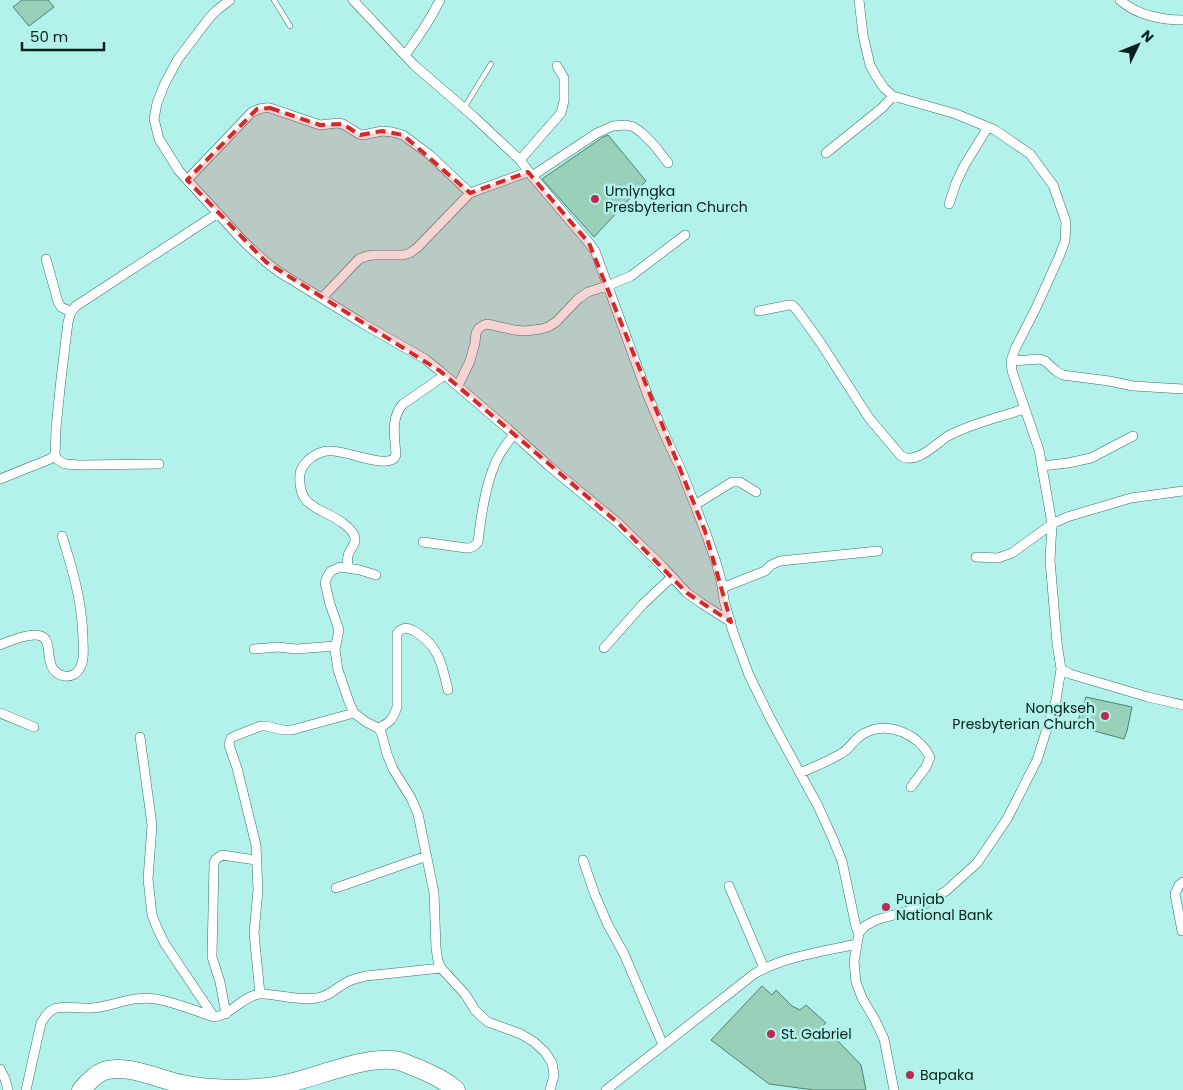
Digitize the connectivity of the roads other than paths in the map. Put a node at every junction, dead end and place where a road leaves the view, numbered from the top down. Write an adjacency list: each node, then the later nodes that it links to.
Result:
1 (212, 0): 8 (street)
2 (230, 0): 8 (street)
3 (274, 0): 10 (lane)
4 (353, 0): 11 (street)
5 (440, 0): 11 (street)
6 (859, 0): 14 (street)
7 (1120, 0): 9 (street)
8 (217, 10): 21 (street)
9 (1183, 20)
10 (290, 26)
11 (405, 55): 15 (street)
12 (491, 64): 15 (lane)
13 (557, 66): 18 (street)
14 (893, 96): 16 (street); 17 (street)
15 (464, 108): 18 (street)
16 (988, 127): 23 (street); 31 (street)
17 (826, 153)
18 (520, 160): 20 (street)
19 (668, 163): 20 (street)
20 (530, 174): 22 (street); 27 (street)
21 (187, 180): 22 (street); 24 (street)
22 (470, 193): 28 (street)
23 (949, 204)
24 (218, 213): 28 (street); 30 (street)
25 (685, 235): 27 (street)
26 (46, 259): 30 (street)
27 (607, 286): 33 (street); 44 (street)
28 (322, 298): 32 (street)
29 (759, 311): 35 (street)
30 (71, 312): 38 (street)
31 (1011, 361): 34 (street); 35 (street)
32 (445, 375): 33 (street); 50 (street)
33 (458, 386): 36 (street)
34 (1183, 389)
35 (1024, 409): 40 (street)
36 (514, 434): 47 (street); 52 (street)
37 (1133, 436): 40 (street)
38 (55, 455): 39 (street); 41 (street)
39 (158, 464)
40 (1042, 466): 45 (street)
41 (0, 479)
42 (1183, 491): 45 (street)
43 (756, 492): 44 (street)
44 (695, 505): 53 (street)
45 (1052, 524): 49 (street); 59 (street)
46 (62, 536): 55 (street)
47 (423, 542)
48 (878, 551): 53 (street)
49 (976, 557)
50 (348, 568): 51 (street); 56 (street)
51 (376, 575)
52 (672, 577): 54 (street); 57 (street)
53 (722, 588): 54 (street)
54 (730, 622): 69 (street)
55 (0, 645)
56 (336, 646): 58 (street); 64 (street)
57 (604, 648)
58 (254, 649)
59 (1061, 669): 61 (street); 78 (street)
60 (448, 690): 67 (street)
61 (1148, 697): 62 (street); 63 (street)
62 (1183, 698)
63 (1183, 706)
64 (354, 712): 67 (street); 72 (street)
65 (0, 713): 66 (street)
66 (34, 727)
67 (378, 728): 71 (street)
68 (140, 737): 84 (street)
69 (800, 774): 70 (street); 78 (street)
70 (911, 788)
71 (427, 856): 76 (street); 80 (street)
72 (256, 860): 82 (street); 83 (street)
73 (583, 860): 85 (street)
74 (1183, 882): 77 (street)
75 (729, 886): 81 (street)
76 (336, 888)
77 (1182, 931)
78 (859, 932): 79 (street)
79 (857, 944): 81 (street); 93 (street)
80 (441, 968): 82 (street); 91 (street)
81 (764, 968): 85 (street)
82 (260, 994): 83 (street)
83 (226, 1014): 84 (street)
84 (214, 1017): 88 (street)
85 (663, 1046): 92 (street)
86 (0, 1069): 87 (street)
87 (8, 1090)
88 (26, 1090)
89 (81, 1090): 90 (highway)
90 (456, 1090)
91 (550, 1090)
92 (606, 1090)
93 (894, 1090)

